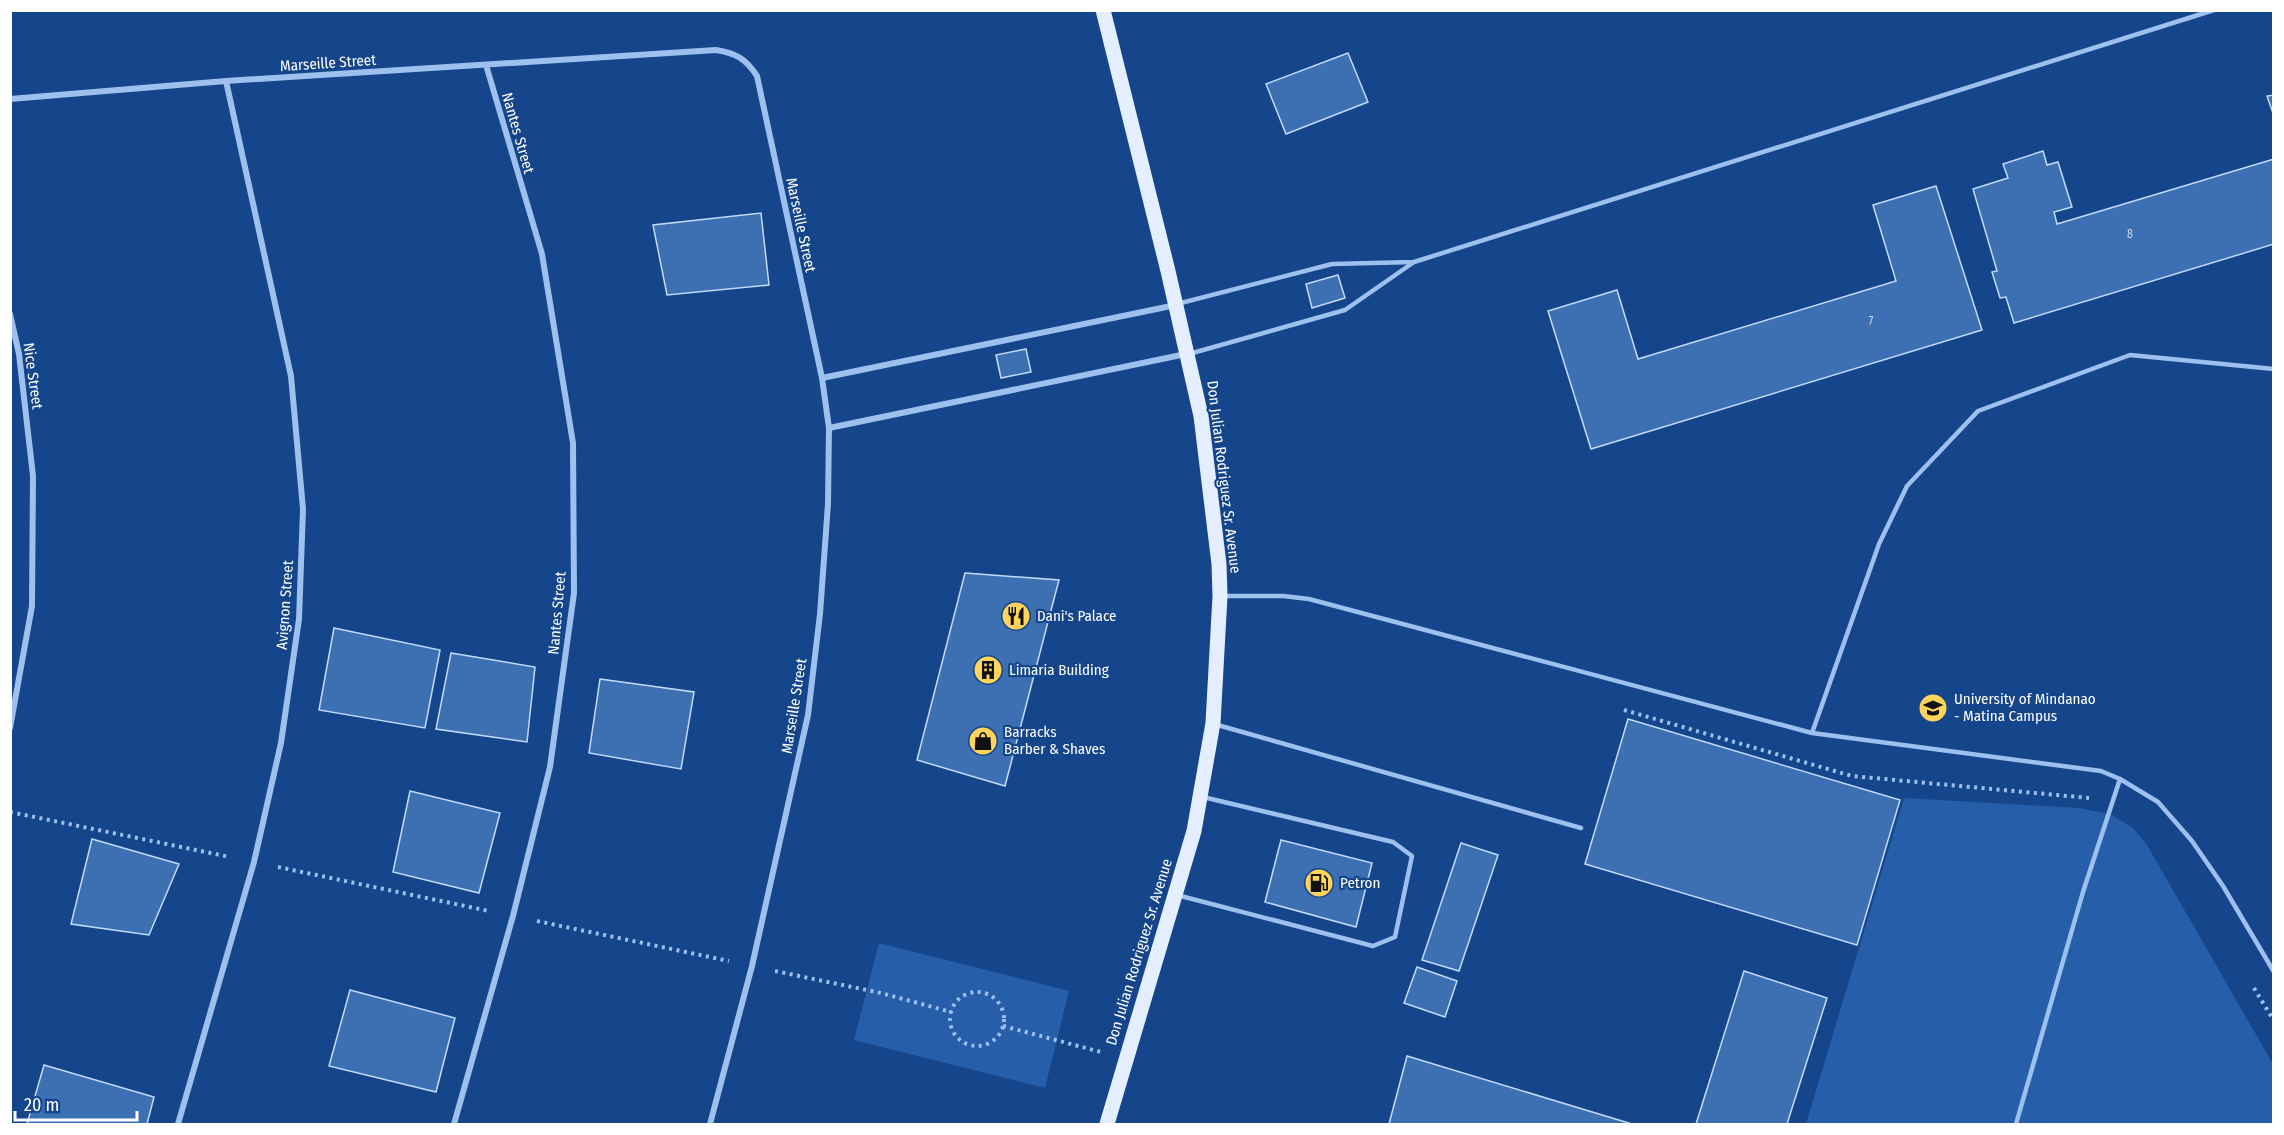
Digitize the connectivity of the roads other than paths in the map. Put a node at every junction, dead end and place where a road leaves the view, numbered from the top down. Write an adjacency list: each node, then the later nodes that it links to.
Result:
1 (1103, 10): 7 (main road, Don Julian Rodriguez Sr. Avenue)
2 (2214, 10): 6 (lane)
3 (486, 65): 4 (street, Marseille Street); 11 (street, Marseille Street); 23 (street, Nantes Street)
4 (226, 81): 5 (street, Marseille Street); 22 (street, Avignon Street)
5 (10, 99)
6 (1414, 262): 7 (lane); 9 (lane)
7 (1176, 305): 9 (main road, Don Julian Rodriguez Sr. Avenue); 11 (street)
8 (10, 314): 15 (street, Nice Street)
9 (1187, 354): 12 (street); 13 (main road, Don Julian Rodriguez Sr. Avenue)
10 (2274, 369): 16 (lane)
11 (822, 378): 12 (street, Marseille Street)
12 (829, 428): 24 (street, Marseille Street)
13 (1220, 596): 14 (main road, Don Julian Rodriguez Sr. Avenue); 16 (lane)
14 (1213, 723): 18 (main road, Don Julian Rodriguez Sr. Avenue); 19 (lane)
15 (10, 728)
16 (1812, 733): 17 (lane)
17 (2120, 779): 21 (lane); 26 (lane)
18 (1200, 796): 20 (main road, Don Julian Rodriguez Sr. Avenue); 20 (lane)
19 (1581, 828)
20 (1175, 895): 25 (main road, Don Julian Rodriguez Sr. Avenue)
21 (2274, 972)
22 (178, 1125)
23 (454, 1125)
24 (710, 1125)
25 (1107, 1125)
26 (2016, 1125)

